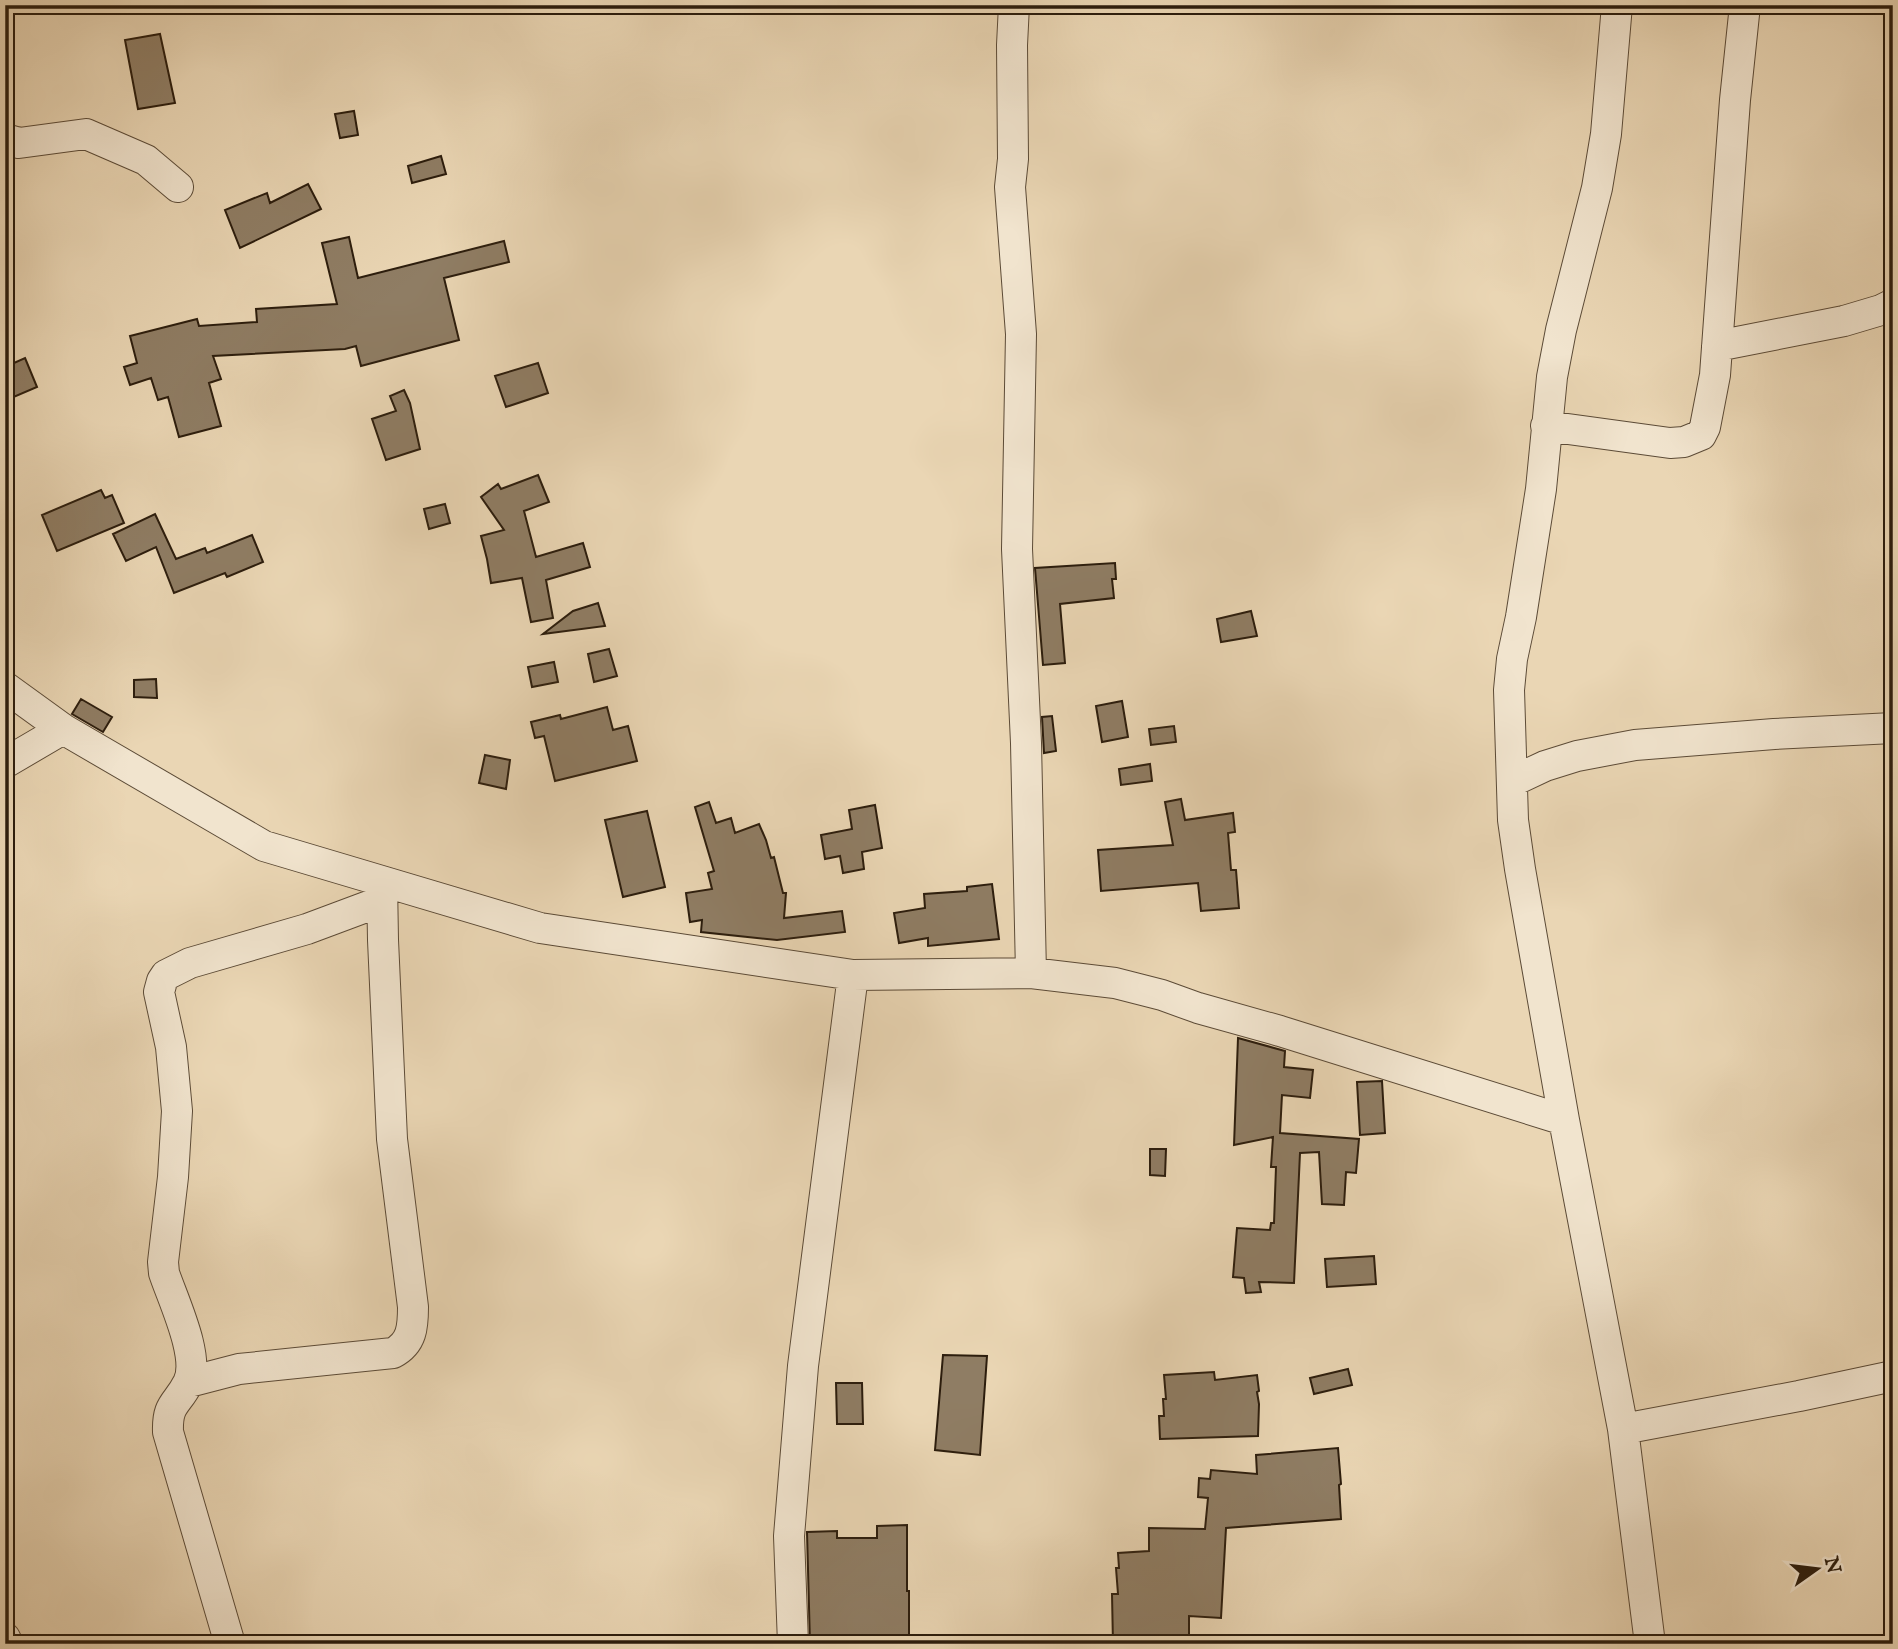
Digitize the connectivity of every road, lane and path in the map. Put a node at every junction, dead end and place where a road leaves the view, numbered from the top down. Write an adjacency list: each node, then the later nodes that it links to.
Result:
1 (1014, 5): 15 (street)
2 (1617, 5): 8 (street)
3 (1745, 5): 7 (street)
4 (5, 139): 5 (street)
5 (178, 187)
6 (1893, 304): 7 (street)
7 (1717, 346): 8 (street)
8 (1546, 426): 13 (street)
9 (5, 687): 11 (street)
10 (1893, 728): 13 (street)
11 (63, 729): 12 (street); 14 (street)
12 (5, 763)
13 (1513, 781): 17 (street)
14 (382, 891): 16 (street); 19 (street); 19 (street)
15 (1031, 973): 16 (street); 17 (street)
16 (853, 975): 24 (street)
17 (1564, 1120): 20 (street)
18 (1893, 1376): 20 (street)
19 (189, 1382): 23 (street)
20 (1623, 1429): 25 (street)
21 (5, 1638): 22 (street)
22 (8, 1644)
23 (230, 1644)
24 (793, 1644)
25 (1650, 1644)

